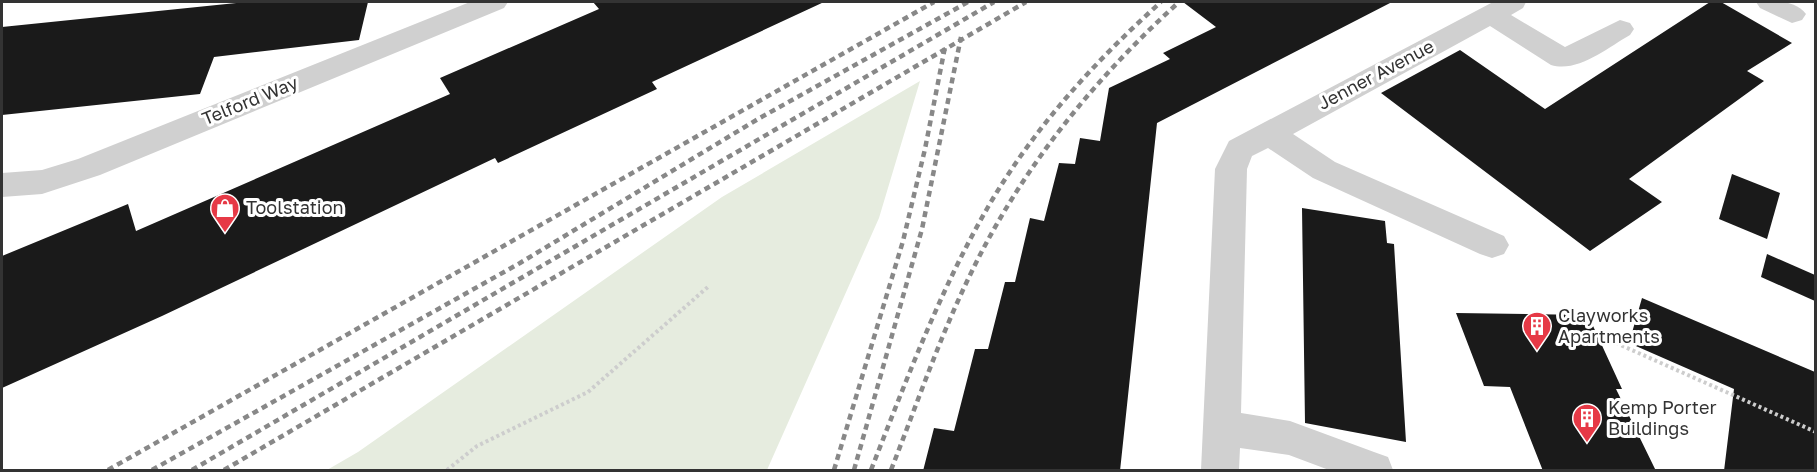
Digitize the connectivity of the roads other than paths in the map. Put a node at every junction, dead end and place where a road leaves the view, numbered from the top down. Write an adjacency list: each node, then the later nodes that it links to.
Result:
1 (494, 2): 5 (street, Telford Way)
2 (1501, 8): 3 (street); 4 (street, Jenner Avenue)
3 (1620, 29)
4 (1254, 141): 6 (street); 7 (street)
5 (2, 185)
6 (1492, 245)
7 (1223, 428): 8 (street); 9 (street)
8 (1220, 471)
9 (1374, 471)

